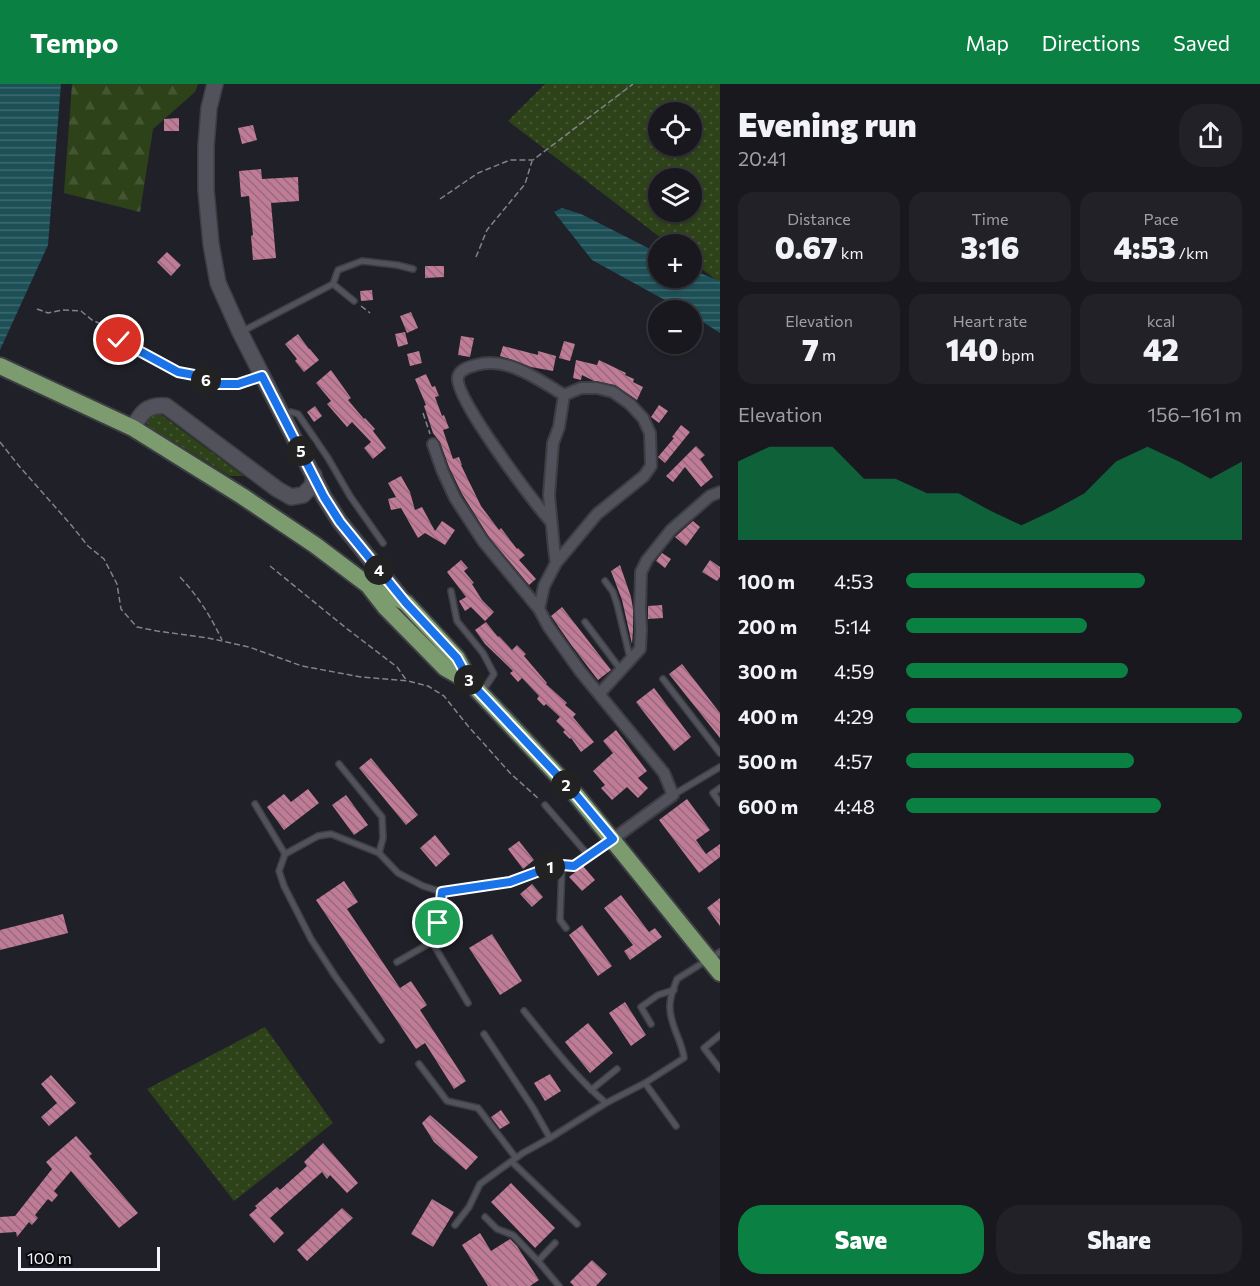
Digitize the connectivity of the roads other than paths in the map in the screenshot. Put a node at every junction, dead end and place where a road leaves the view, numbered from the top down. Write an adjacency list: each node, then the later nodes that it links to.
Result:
1 (215, 84): 5 (street)
2 (413, 270): 3 (lane)
3 (333, 284): 4 (lane); 5 (lane)
4 (354, 301)
5 (240, 333): 8 (street)
6 (0, 366): 9 (main road)
7 (564, 395): 13 (street); 13 (street); 15 (street)
8 (283, 415): 11 (street); 14 (lane)
9 (133, 428): 11 (street); 17 (main road)
10 (433, 444): 20 (street)
11 (314, 475): 19 (street)
12 (720, 492): 22 (street)
13 (551, 522): 15 (street)
14 (384, 543)
15 (556, 563): 20 (street)
16 (605, 581): 22 (lane)
17 (368, 585): 19 (main road); 25 (main road)
18 (451, 591): 25 (lane)
19 (406, 603): 25 (main road)
20 (539, 609): 26 (street)
21 (585, 622): 23 (lane)
22 (630, 660): 23 (street)
23 (621, 670): 26 (street)
24 (663, 679): 27 (lane)
25 (476, 688): 35 (main road)
26 (600, 693): 31 (street)
27 (720, 753)
28 (339, 764): 36 (lane)
29 (720, 767): 31 (lane)
30 (720, 788): 32 (lane)
31 (673, 795): 35 (street)
32 (720, 803)
33 (255, 804): 37 (lane)
34 (545, 805): 38 (lane)
35 (613, 839): 38 (lane); 43 (main road)
36 (379, 853): 37 (lane); 40 (lane)
37 (285, 854): 52 (lane)
38 (589, 856): 39 (lane)
39 (562, 865): 40 (lane); 41 (lane)
40 (442, 892): 42 (lane)
41 (566, 928)
42 (432, 942): 44 (lane); 47 (lane)
43 (714, 956): 45 (main road); 46 (lane)
44 (396, 962)
45 (720, 974)
46 (674, 990): 49 (lane); 56 (lane)
47 (468, 1003)
48 (524, 1011): 57 (lane)
49 (651, 1024)
50 (484, 1035): 60 (lane)
51 (720, 1035): 55 (lane)
52 (381, 1040)
53 (419, 1064): 61 (lane)
54 (617, 1069): 57 (lane)
55 (720, 1069)
56 (645, 1083): 58 (lane); 59 (lane)
57 (591, 1090): 58 (lane)
58 (606, 1103): 60 (lane)
59 (676, 1126)
60 (550, 1138): 61 (lane)
61 (514, 1160): 63 (lane); 64 (lane)
62 (485, 1217): 66 (lane)
63 (577, 1224)
64 (455, 1225)
65 (555, 1243): 66 (lane)
66 (538, 1261): 67 (lane)
67 (559, 1286)

